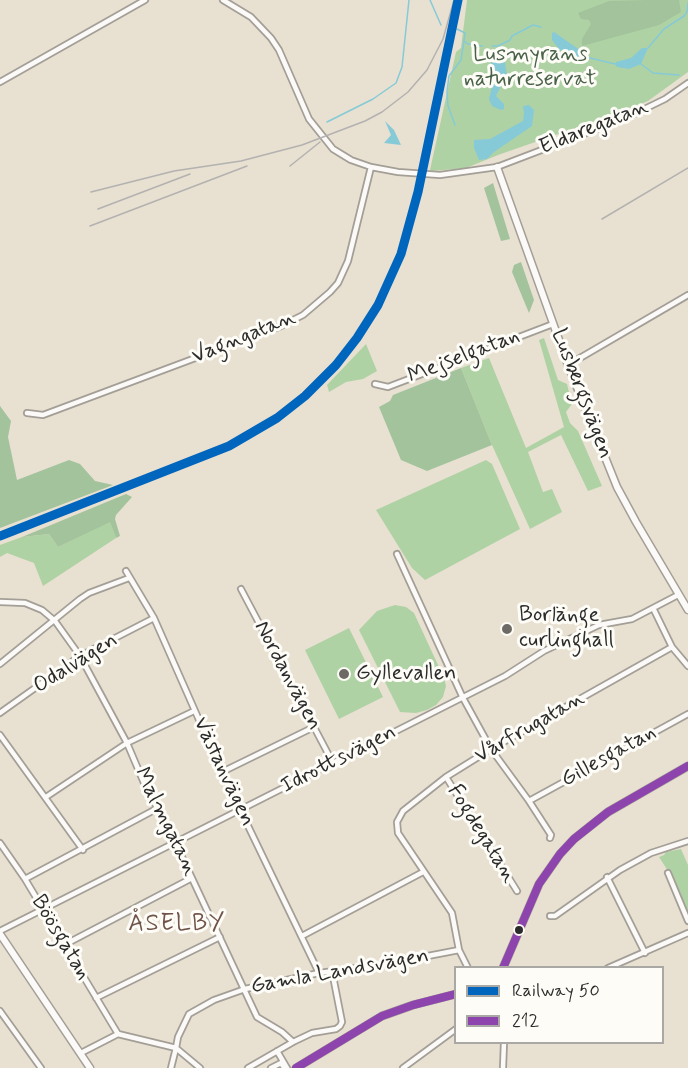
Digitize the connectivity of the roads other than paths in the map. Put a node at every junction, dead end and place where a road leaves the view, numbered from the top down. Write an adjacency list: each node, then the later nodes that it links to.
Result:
1 (145, 0): 3 (street)
2 (223, 0): 5 (street, Eldaregatan)
3 (0, 82)
4 (688, 83): 6 (street, Eldaregatan)
5 (371, 167): 6 (street, Eldaregatan); 11 (street, Vagngatan)
6 (497, 167): 8 (street, Lusbergsvägen)
7 (688, 295): 9 (street)
8 (553, 324): 9 (street, Lusbergsvägen); 10 (street, Mejselgatan)
9 (568, 365): 16 (street, Lusbergsvägen)
10 (375, 384)
11 (27, 413)
12 (397, 554): 26 (street)
13 (126, 571): 14 (street, Västanvägen)
14 (129, 578): 20 (street, Västanvägen); 21 (street)
15 (241, 589): 30 (street, Nordanvägen)
16 (678, 595): 18 (street, Idrottsvägen); 19 (street, Lusbergsvägen)
17 (0, 602): 21 (street)
18 (654, 610): 22 (street); 26 (street, Idrottsvägen)
19 (688, 610)
20 (154, 618): 23 (street, Odalvägen); 27 (street, Västanvägen)
21 (55, 621): 23 (street, Malmgatan); 24 (street)
22 (672, 646): 25 (street); 33 (street, Vårfrugatan)
23 (80, 656): 28 (street, Odalvägen); 32 (street, Malmgatan)
24 (0, 664)
25 (688, 666)
26 (463, 698): 33 (street); 34 (street, Idrottsvägen)
27 (194, 711): 32 (street); 36 (street, Västanvägen)
28 (0, 713)
29 (688, 714): 39 (street, Gillesgatan)
30 (314, 727): 34 (street, Nordanvägen); 36 (street)
31 (0, 735): 38 (street)
32 (127, 743): 38 (street); 40 (street, Malmgatan)
33 (491, 749): 37 (street, Vårfrugatan); 39 (street)
34 (333, 763): 41 (street, Idrottsvägen)
35 (688, 766): 64 (street)
36 (222, 772): 41 (street, Västanvägen)
37 (446, 777): 47 (street, Vårfrugatan); 52 (street, Fogdegatan)
38 (46, 797): 46 (street)
39 (529, 801): 42 (street)
40 (158, 808): 43 (street, Malmgatan); 46 (street)
41 (240, 809): 43 (street, Idrottsvägen); 58 (street, Västanvägen)
42 (550, 838)
43 (175, 842): 49 (street, Malmgatan); 53 (street, Idrottsvägen)
44 (688, 842): 50 (street)
45 (0, 843): 51 (street, Böösgatan)
46 (83, 850): 51 (street)
47 (423, 872): 58 (street); 61 (street)
48 (668, 873): 55 (street)
49 (192, 878): 59 (street, Malmgatan); 60 (street)
50 (607, 878): 54 (street); 62 (street)
51 (25, 879): 53 (street, Böösgatan)
52 (517, 891)
53 (43, 910): 56 (street, Idrottsvägen); 60 (street, Böösgatan)
54 (550, 916)
55 (688, 921)
56 (0, 932): 78 (street)
57 (688, 933): 62 (street)
58 (302, 936): 67 (street, Västanvägen)
59 (220, 937): 68 (street, Malmgatan); 70 (street)
60 (64, 945): 70 (street, Böösgatan)
61 (459, 950): 63 (street); 66 (street, Gamla Landsvägen)
62 (645, 953): 65 (street)
63 (467, 966)
64 (506, 966)
65 (613, 966)
66 (332, 971): 67 (street, Gamla Landsvägen); 74 (street)
67 (319, 973): 68 (street, Gamla Landsvägen)
68 (245, 989): 74 (street, Malmgatan); 76 (street, Gamla Landsvägen)
69 (454, 995): 86 (street)
70 (96, 998): 73 (street, Böösgatan)
71 (1, 1014): 79 (street)
72 (454, 1030): 87 (street)
73 (118, 1034): 76 (street); 78 (street)
74 (292, 1042): 77 (street)
75 (504, 1044): 88 (street)
76 (176, 1048): 81 (street, Gamla Landsvägen); 82 (street)
77 (278, 1051): 83 (street); 85 (street)
78 (81, 1053): 80 (street)
79 (41, 1068)
80 (90, 1068)
81 (171, 1068)
82 (200, 1068)
83 (249, 1068)
84 (271, 1068): 85 (street)
85 (286, 1068)
86 (296, 1068)
87 (403, 1068)
88 (503, 1068)

